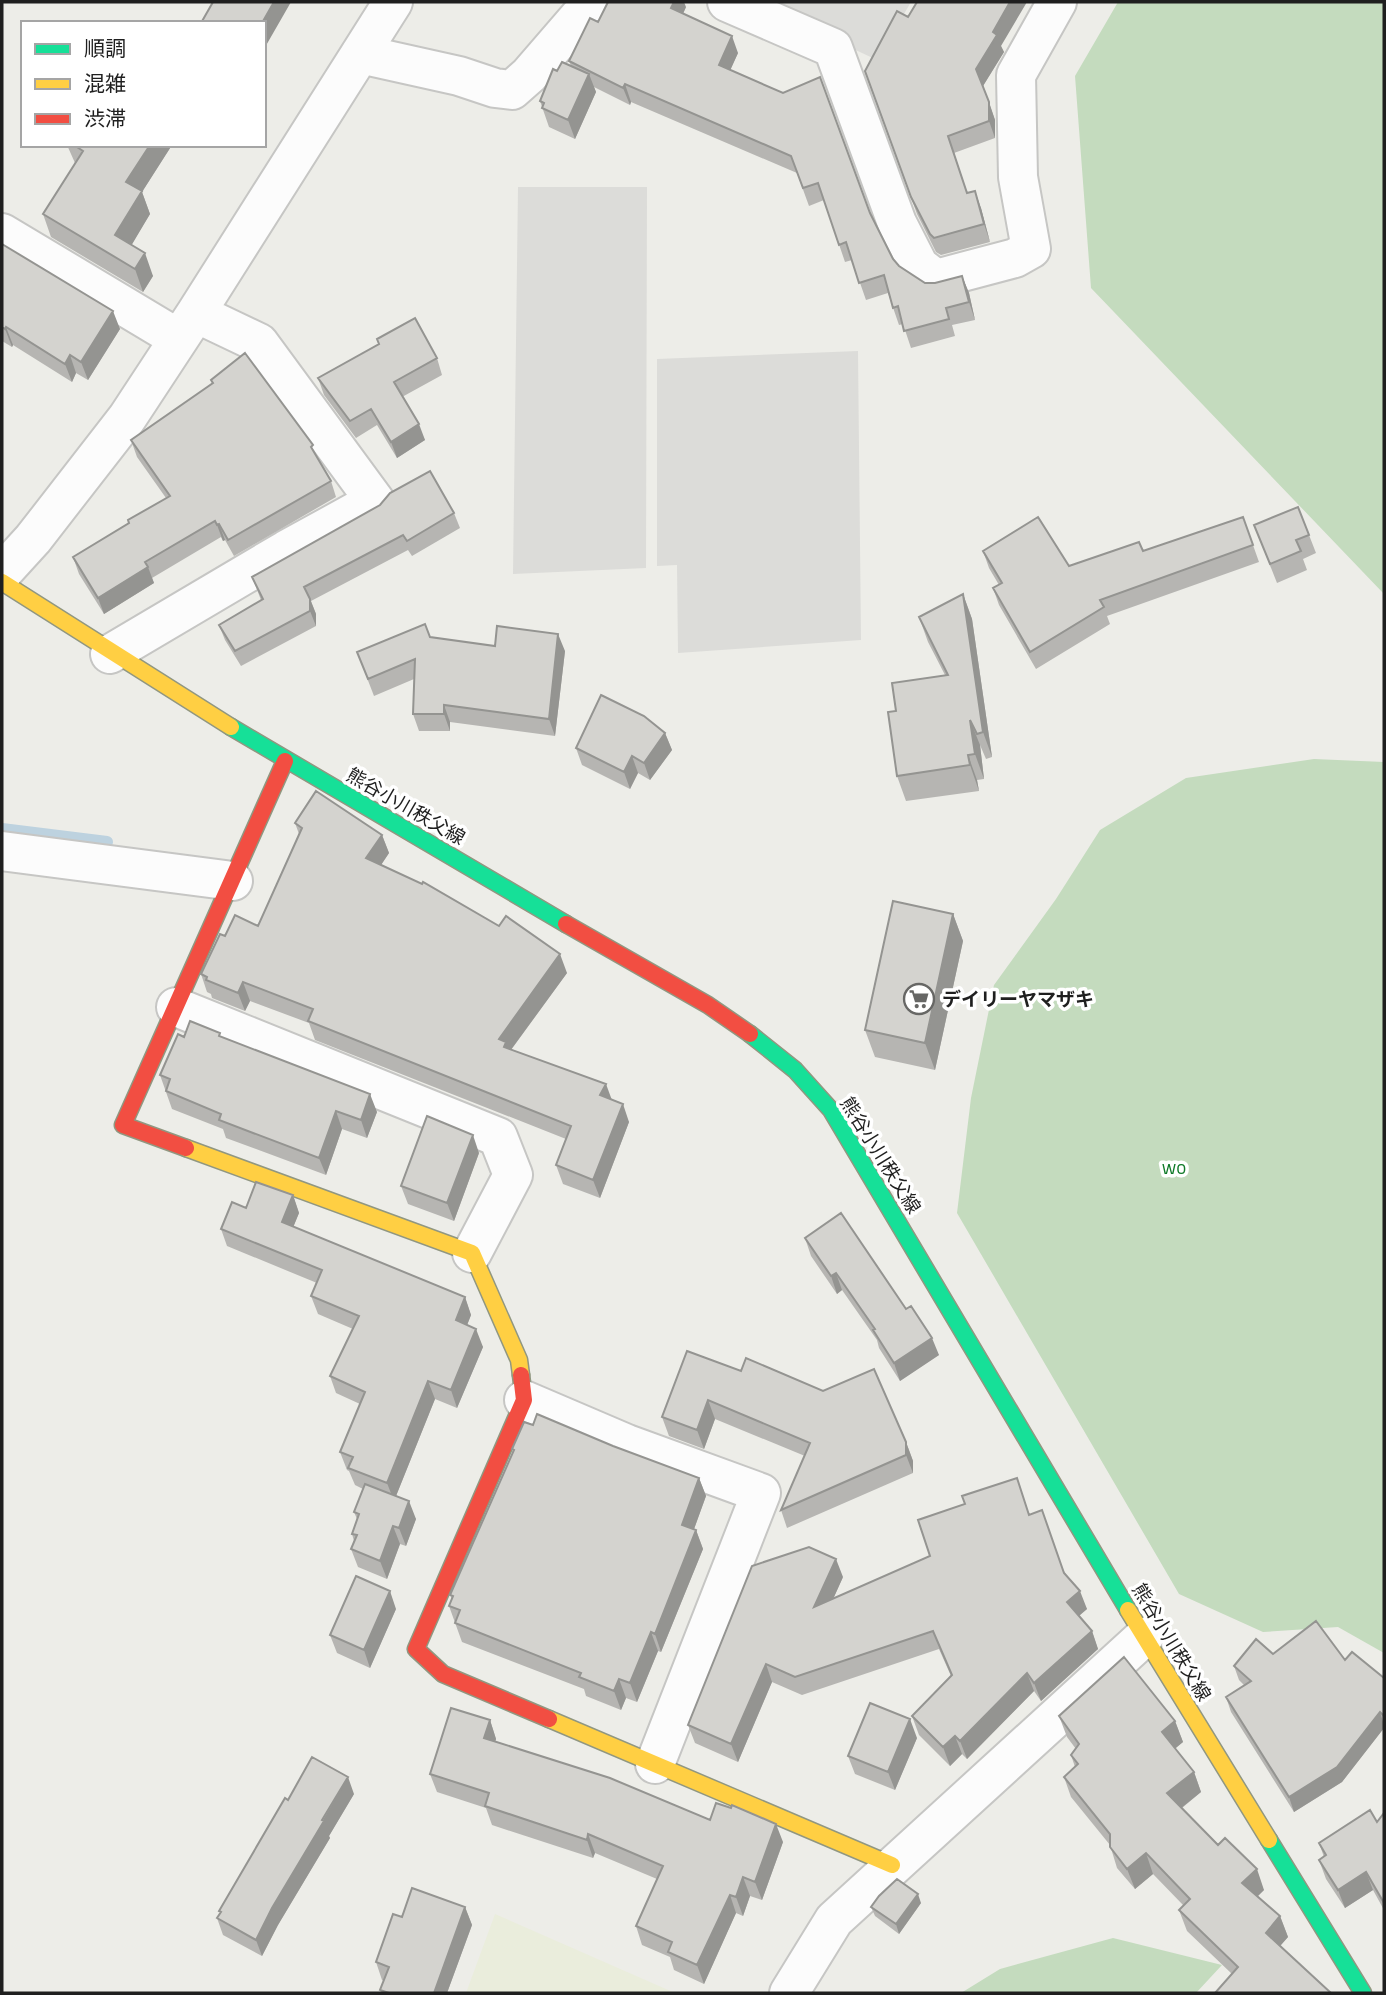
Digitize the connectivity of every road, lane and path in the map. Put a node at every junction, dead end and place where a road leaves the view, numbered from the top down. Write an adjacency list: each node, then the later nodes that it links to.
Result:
1 (393, 2): 5 (street)
2 (592, 2): 5 (street)
3 (727, 2): 4 (street)
4 (1057, 2)
5 (360, 54): 7 (street)
6 (2, 233): 7 (street)
7 (188, 326): 8 (street); 10 (street)
8 (2, 573)
9 (2, 582): 10 (main road, 熊谷小川秩父線)
10 (110, 654): 11 (main road, 熊谷小川秩父線)
11 (285, 761): 13 (main road); 17 (main road, 熊谷小川秩父線)
12 (2, 851): 13 (street)
13 (233, 881): 14 (main road)
14 (176, 1007): 15 (street); 15 (main road)
15 (471, 1253): 16 (main road)
16 (524, 1400): 18 (main road); 18 (street)
17 (1144, 1637): 19 (street); 21 (main road, 熊谷小川秩父線)
18 (655, 1764): 19 (main road)
19 (892, 1865): 20 (street)
20 (789, 1993)
21 (1363, 1993)

